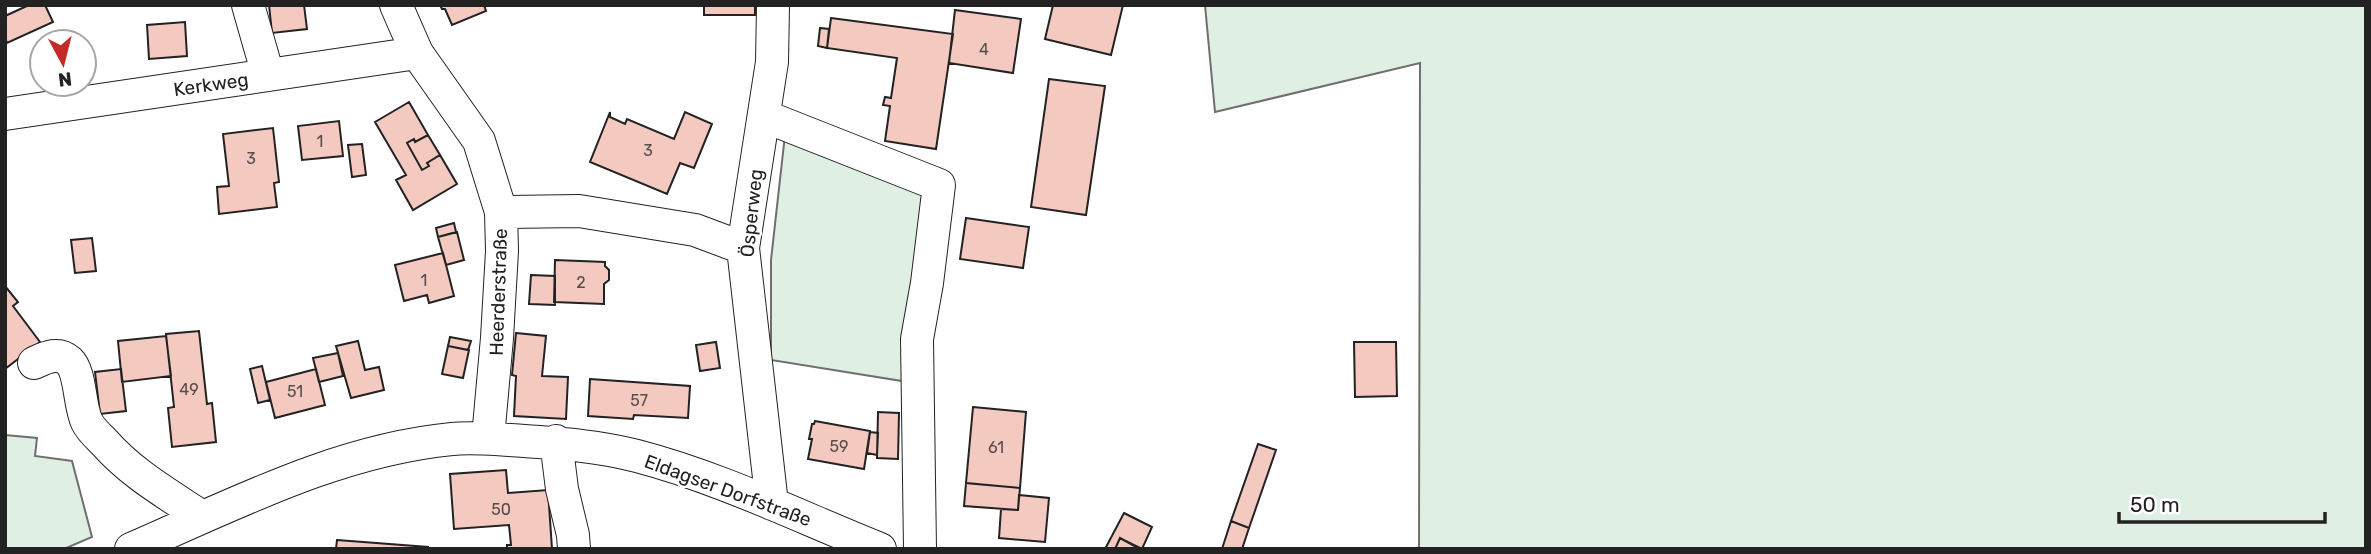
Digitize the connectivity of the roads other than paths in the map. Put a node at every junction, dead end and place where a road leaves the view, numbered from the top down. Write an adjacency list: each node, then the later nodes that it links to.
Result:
1 (248, 5): 5 (street)
2 (396, 5): 4 (street, Heerderstraße)
3 (773, 5): 7 (street, Ösperweg)
4 (417, 53): 5 (street, Kerkweg); 8 (street, Heerderstraße)
5 (268, 75): 6 (street, Kerkweg)
6 (5, 114)
7 (764, 116): 9 (street, Ösperweg); 18 (street)
8 (501, 212): 9 (street); 11 (street, Heerderstraße)
9 (743, 248): 13 (street, Ösperweg)
10 (34, 363): 14 (street)
11 (488, 438): 12 (street, Eldagser Dorfstraße); 14 (street, Eldagser Dorfstraße)
12 (556, 442): 13 (street, Eldagser Dorfstraße); 17 (street)
13 (772, 504): 15 (street, Eldagser Dorfstraße)
14 (188, 531): 16 (street, Eldagser Dorfstraße)
15 (876, 548)
16 (131, 549)
17 (574, 549)
18 (920, 549)

